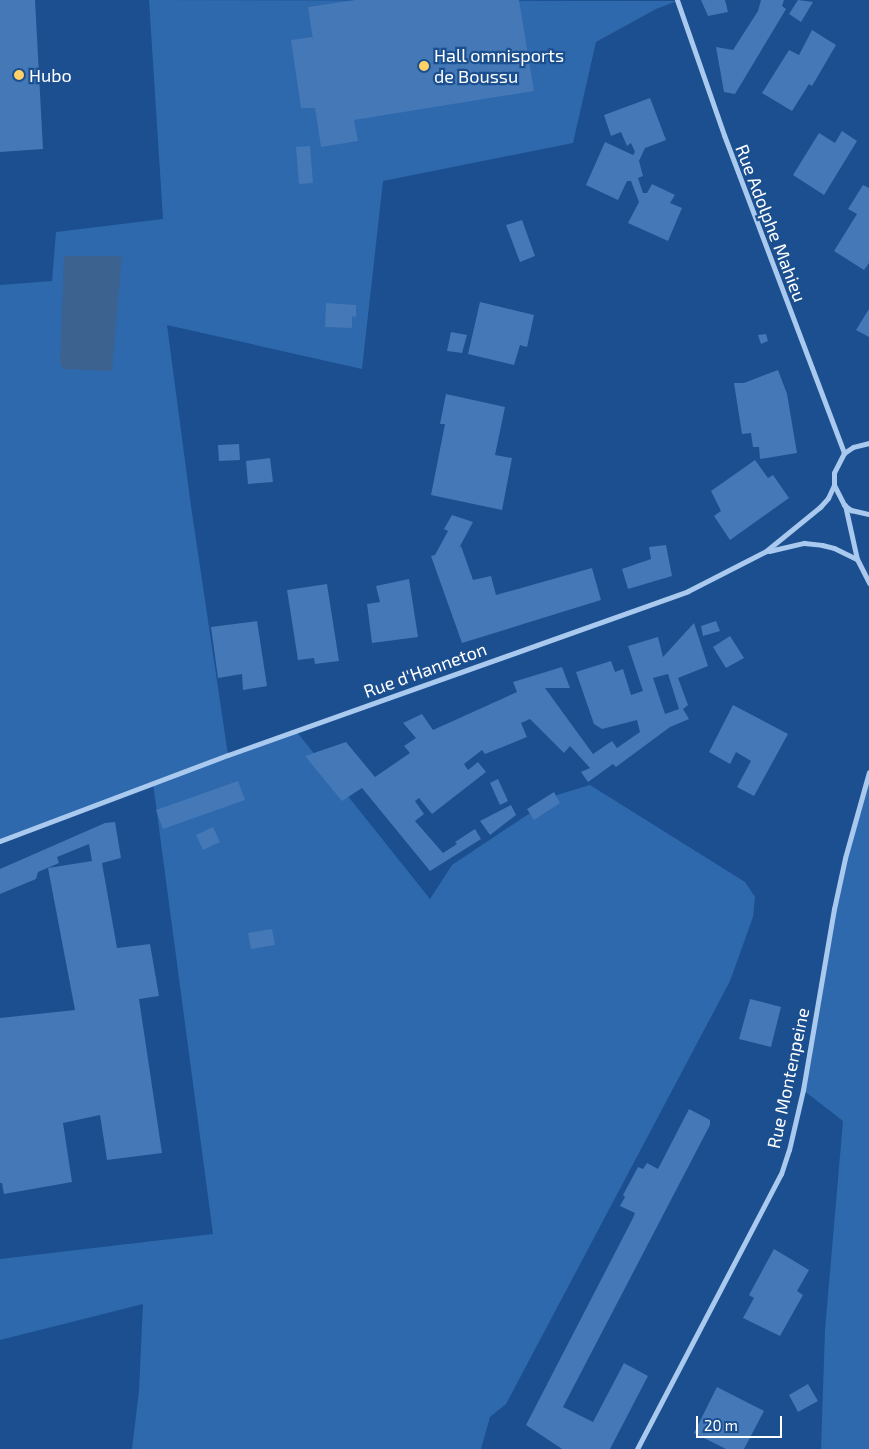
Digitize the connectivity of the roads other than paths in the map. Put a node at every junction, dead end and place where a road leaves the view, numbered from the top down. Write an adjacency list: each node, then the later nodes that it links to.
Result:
1 (676, 0): 3 (street, Rue Adolphe Mahieu)
2 (869, 444): 3 (street)
3 (844, 454): 4 (street)
4 (834, 485): 5 (street); 7 (street, Rue d'Hanneton)
5 (844, 505): 6 (street); 8 (street)
6 (869, 514)
7 (766, 551): 8 (street); 11 (street, Rue d'Hanneton)
8 (857, 559): 9 (street)
9 (869, 583)
10 (869, 772): 12 (street, Rue Montenpeine)
11 (0, 841)
12 (637, 1449)

